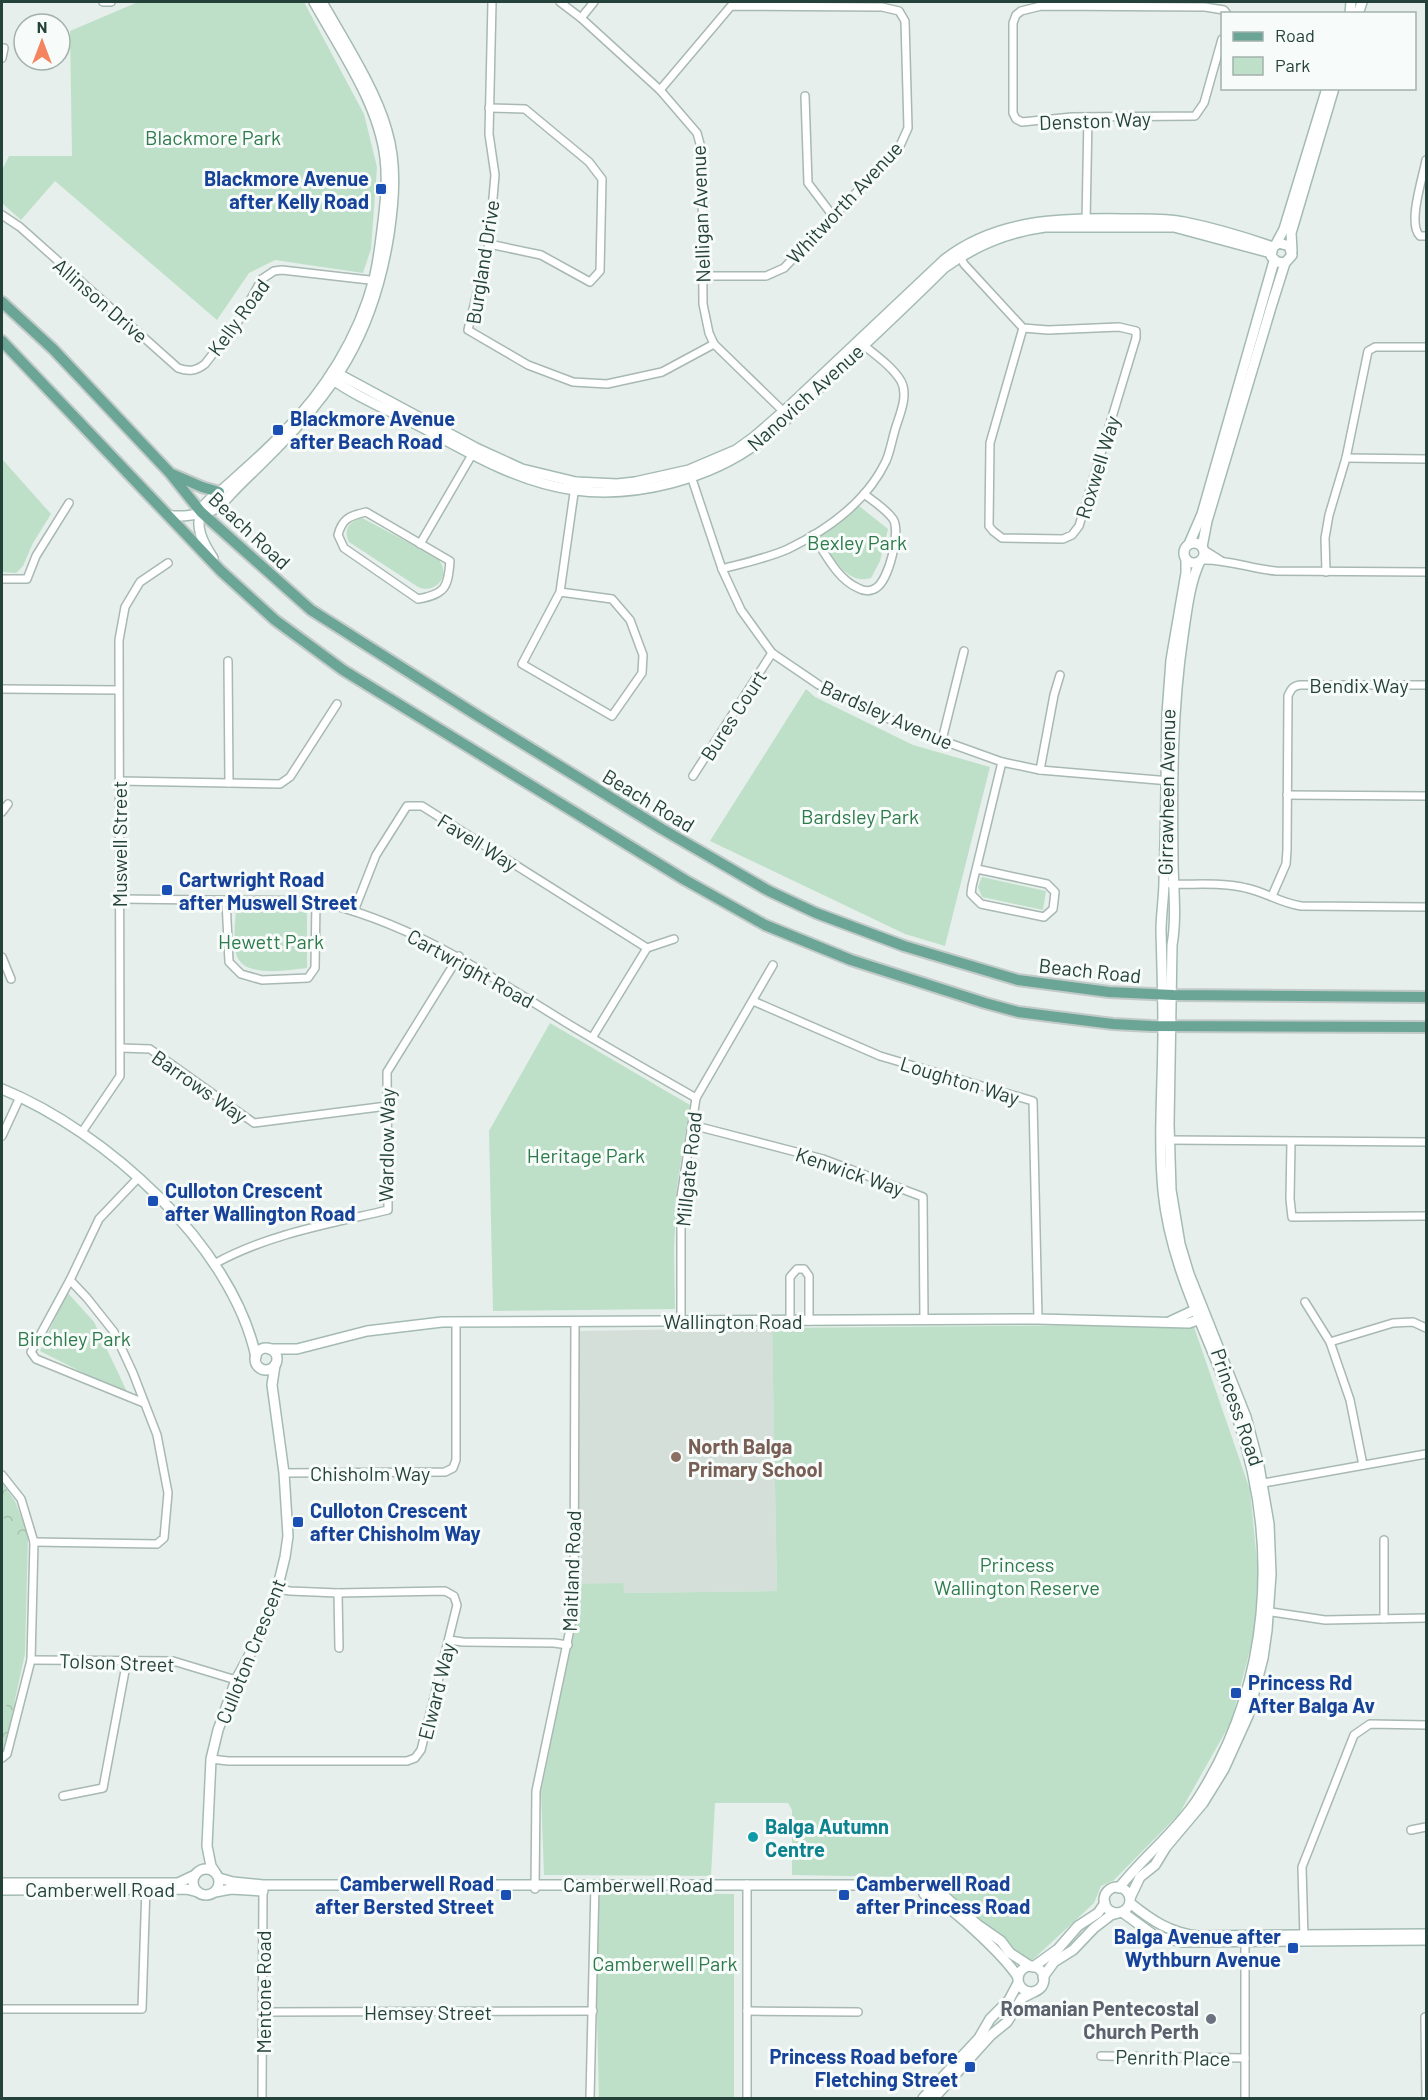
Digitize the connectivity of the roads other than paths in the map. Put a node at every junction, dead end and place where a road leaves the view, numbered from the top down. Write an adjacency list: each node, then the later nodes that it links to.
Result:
1 (103, 2): 2 (street)
2 (111, 2)
3 (314, 2): 31 (street)
4 (322, 2): 31 (street)
5 (492, 2): 18 (street, Burgland Drive)
6 (560, 2): 10 (street, Nelligan Avenue)
7 (594, 2): 10 (street)
8 (731, 4): 14 (street, Whitworth Avenue); 22 (street, Whitworth Avenue)
9 (1226, 12): 19 (street, Denston Way)
10 (580, 18): 14 (street, Nelligan Avenue)
11 (1221, 43): 19 (street, Denston Way)
12 (4, 48): 13 (street)
13 (2, 58)
14 (660, 90): 30 (street, Nelligan Avenue)
15 (1326, 90): 26 (street, Girrawheen Avenue)
16 (1333, 90): 27 (street)
17 (805, 96): 22 (street)
18 (489, 108): 25 (street, Burgland Drive); 25 (street)
19 (1088, 117): 23 (street)
20 (1426, 160): 24 (street)
21 (2, 214): 38 (street, Allinson Drive)
22 (833, 216): 30 (street, Whitworth Avenue)
23 (1086, 222): 26 (street, Nanovich Avenue); 28 (street, Nanovich Avenue)
24 (1426, 236)
25 (489, 244): 36 (street, Burgland Drive)
26 (1273, 251): 27 (street); 29 (street); 54 (street, Girrawheen Avenue)
27 (1292, 252): 29 (street, Girrawheen Avenue)
28 (959, 253): 33 (street); 35 (street, Nanovich Avenue)
29 (1285, 263): 55 (street, Girrawheen Avenue)
30 (703, 276): 36 (street, Nelligan Avenue)
31 (377, 281): 38 (street, Kelly Road); 39 (street)
32 (2, 302): 44 (main road, Beach Road)
33 (1023, 328): 33 (street, Roxwell Way)
34 (2, 341): 51 (main road)
35 (861, 343): 40 (street, Nanovich Avenue); 48 (street)
36 (714, 344): 40 (street, Nelligan Avenue)
37 (1426, 347): 42 (street)
38 (205, 364)
39 (334, 376): 41 (street, Nanovich Avenue); 47 (street); 50 (street)
40 (787, 414): 45 (street, Nanovich Avenue)
41 (474, 451): 46 (street, Nanovich Avenue); 53 (street)
42 (1346, 458): 43 (street); 60 (street)
43 (1426, 459)
44 (169, 472): 47 (main road); 50 (main road, Beach Road)
45 (690, 473): 46 (street, Nanovich Avenue); 58 (street, Bardsley Avenue)
46 (575, 486): 63 (street)
47 (219, 492): 50 (street)
48 (864, 494): 52 (street); 52 (street)
49 (69, 502): 62 (street)
50 (201, 512): 51 (street); 59 (street); 97 (main road, Beach Road)
51 (168, 515): 59 (main road)
52 (813, 535): 58 (street)
53 (420, 543): 53 (street)
54 (1189, 544): 55 (street); 56 (street, Girrawheen Avenue)
55 (1202, 554): 56 (street); 60 (street); 77 (street, Girrawheen Avenue)
56 (1186, 559): 77 (street, Girrawheen Avenue)
57 (168, 563): 70 (street, Muswell Street)
58 (722, 569): 65 (street, Bardsley Avenue)
59 (221, 571): 100 (main road)
60 (1326, 572): 61 (street)
61 (1426, 572)
62 (2, 579)
63 (560, 592): 63 (street)
64 (964, 651): 72 (street)
65 (772, 653): 72 (street, Bardsley Avenue); 75 (street, Bures Court)
66 (228, 661): 78 (street)
67 (1060, 675): 74 (street)
68 (1426, 685): 79 (street, Bendix Way)
69 (2, 689): 70 (street)
70 (118, 690): 76 (street, Muswell Street)
71 (337, 704): 78 (street)
72 (942, 740): 73 (street, Bardsley Avenue)
73 (1002, 762): 74 (street, Bardsley Avenue); 83 (street)
74 (1040, 770): 77 (street, Bardsley Avenue)
75 (693, 776)
76 (119, 781): 78 (street); 86 (street, Muswell Street)
77 (1169, 781): 84 (street, Girrawheen Avenue)
78 (229, 783)
79 (1287, 795): 80 (street); 85 (street, Bendix Way)
80 (1426, 796)
81 (8, 804): 82 (street)
82 (2, 812)
83 (977, 869): 83 (street)
84 (1169, 884): 85 (street); 97 (street, Girrawheen Avenue)
85 (1272, 897): 89 (street)
86 (118, 899): 87 (street, Cartwright Road); 103 (street, Muswell Street)
87 (226, 900): 88 (street, Cartwright Road); 88 (street)
88 (316, 901): 90 (street, Cartwright Road)
89 (1426, 907)
90 (354, 911): 92 (street, Favell Way); 93 (street, Cartwright Road)
91 (674, 939): 92 (street)
92 (647, 948): 102 (street)
93 (459, 956): 102 (street, Cartwright Road); 107 (street, Wardlow Way)
94 (2, 957): 96 (street)
95 (773, 965): 99 (street, Millgate Road)
96 (11, 979)
97 (1168, 995): 98 (main road, Beach Road); 100 (street, Girrawheen Avenue)
98 (1426, 997)
99 (753, 1001): 106 (street, Millgate Road); 121 (street, Loughton Way)
100 (1167, 1026): 101 (main road); 111 (street, Princess Road)
101 (1426, 1027)
102 (592, 1038): 106 (street, Cartwright Road)
103 (121, 1048): 107 (street, Barrows Way); 109 (street, Muswell Street)
104 (2, 1089): 105 (street, Culloton Crescent)
105 (20, 1097): 109 (street, Culloton Crescent); 110 (street)
106 (696, 1098): 108 (street, Millgate Road)
107 (387, 1106): 116 (street, Wardlow Way)
108 (692, 1125): 122 (street, Kenwick Way); 128 (street, Millgate Road)
109 (82, 1132): 114 (street, Culloton Crescent)
110 (2, 1136)
111 (1166, 1139): 112 (street); 119 (street, Princess Road)
112 (1291, 1142): 113 (street); 115 (street)
113 (1426, 1142)
114 (138, 1178): 116 (street, Culloton Crescent); 117 (street)
115 (1426, 1216)
116 (216, 1263): 130 (street, Culloton Crescent)
117 (70, 1280): 138 (street); 138 (street)
118 (1305, 1302): 131 (street)
119 (1198, 1308): 120 (street, Princess Road); 126 (street, Wallington Road)
120 (1202, 1318): 126 (street, Wallington Road); 143 (street, Princess Road)
121 (1038, 1319): 122 (street, Wallington Road); 126 (street, Wallington Road)
122 (924, 1320): 125 (street, Wallington Road)
123 (575, 1321): 127 (street, Wallington Road); 128 (street, Wallington Road); 152 (street, Maitland Road)
124 (790, 1321): 125 (street, Wallington Road); 125 (street); 128 (street, Wallington Road)
125 (809, 1321)
126 (1171, 1321)
127 (456, 1322): 133 (street, Wallington Road); 141 (street, Chisholm Way)
128 (681, 1322)
129 (1426, 1328): 131 (street)
130 (251, 1335): 132 (street, Culloton Crescent); 134 (street, Culloton Crescent)
131 (1330, 1342): 140 (street)
132 (268, 1349): 133 (street, Wallington Road); 134 (street); 135 (street, Culloton Crescent)
133 (297, 1349): 135 (street, Wallington Road)
134 (256, 1358): 136 (street, Culloton Crescent)
135 (276, 1363): 136 (street); 137 (street, Culloton Crescent)
136 (262, 1369): 137 (street, Culloton Crescent)
137 (272, 1385): 141 (street, Culloton Crescent)
138 (144, 1403): 145 (street)
139 (1426, 1454): 140 (street)
140 (1363, 1465): 143 (street)
141 (284, 1473): 146 (street, Culloton Crescent)
142 (2, 1475): 145 (street)
143 (1259, 1483): 148 (street, Princess Road)
144 (1384, 1540): 150 (street)
145 (34, 1542): 154 (street)
146 (278, 1589): 147 (street, Elward Way); 156 (street, Culloton Crescent)
147 (338, 1593): 151 (street, Elward Way); 153 (street)
148 (1265, 1611): 150 (street); 161 (street, Princess Road)
149 (1426, 1618): 150 (street)
150 (1384, 1619)
151 (449, 1640): 152 (street); 159 (street, Elward Way)
152 (568, 1646): 169 (street, Maitland Road)
153 (339, 1648)
154 (31, 1660): 155 (street, Tolson Street); 158 (street)
155 (127, 1660): 156 (street, Tolson Street); 160 (street)
156 (236, 1680): 159 (street, Culloton Crescent)
157 (1426, 1725): 182 (street)
158 (2, 1758)
159 (211, 1759): 164 (street, Culloton Crescent)
160 (63, 1796)
161 (1196, 1807): 171 (street, Princess Road); 177 (street, Princess Road)
162 (1426, 1827): 163 (street)
163 (1411, 1830)
164 (207, 1846): 165 (street, Culloton Crescent); 166 (street, Culloton Crescent)
165 (196, 1873): 166 (street); 168 (street, Camberwell Road); 175 (street)
166 (217, 1875): 172 (street, Camberwell Road); 176 (street)
167 (2, 1883): 168 (street, Camberwell Road)
168 (146, 1887): 174 (street, Camberwell Road); 175 (street, Camberwell Road); 188 (street)
169 (536, 1887): 172 (street, Camberwell Road); 173 (street, Camberwell Road)
170 (747, 1887): 173 (street, Camberwell Road); 184 (street, Camberwell Road); 186 (street, Camberwell Road); 190 (street)
171 (1119, 1887): 177 (street); 178 (street)
172 (263, 1888): 176 (street, Camberwell Road); 191 (street, Mentone Road)
173 (595, 1888): 189 (street)
174 (2, 1890)
175 (198, 1892): 176 (street)
176 (215, 1892)
177 (1130, 1900): 179 (street); 181 (street)
178 (1105, 1903): 179 (street); 184 (street)
179 (1120, 1913): 181 (street); 185 (street)
180 (1426, 1934): 182 (street)
181 (1245, 1939): 182 (street); 195 (street)
182 (1304, 1939): 183 (street)
183 (1426, 1940)
184 (1032, 1966): 185 (street); 186 (street)
185 (1043, 1977): 187 (street)
186 (1018, 1980): 187 (street); 199 (street)
187 (1034, 1992): 200 (street)
188 (2, 2008)
189 (593, 2011): 191 (street, Hemsey Street); 197 (street)
190 (747, 2011): 192 (street); 198 (street)
191 (263, 2012): 196 (street, Mentone Road)
192 (858, 2012)
193 (1425, 2017): 202 (street)
194 (1101, 2056): 195 (street, Penrith Place)
195 (1245, 2058): 201 (street)
196 (262, 2098)
197 (590, 2098)
198 (747, 2098)
199 (923, 2098)
200 (934, 2098)
201 (1245, 2098)
202 (1426, 2098)

